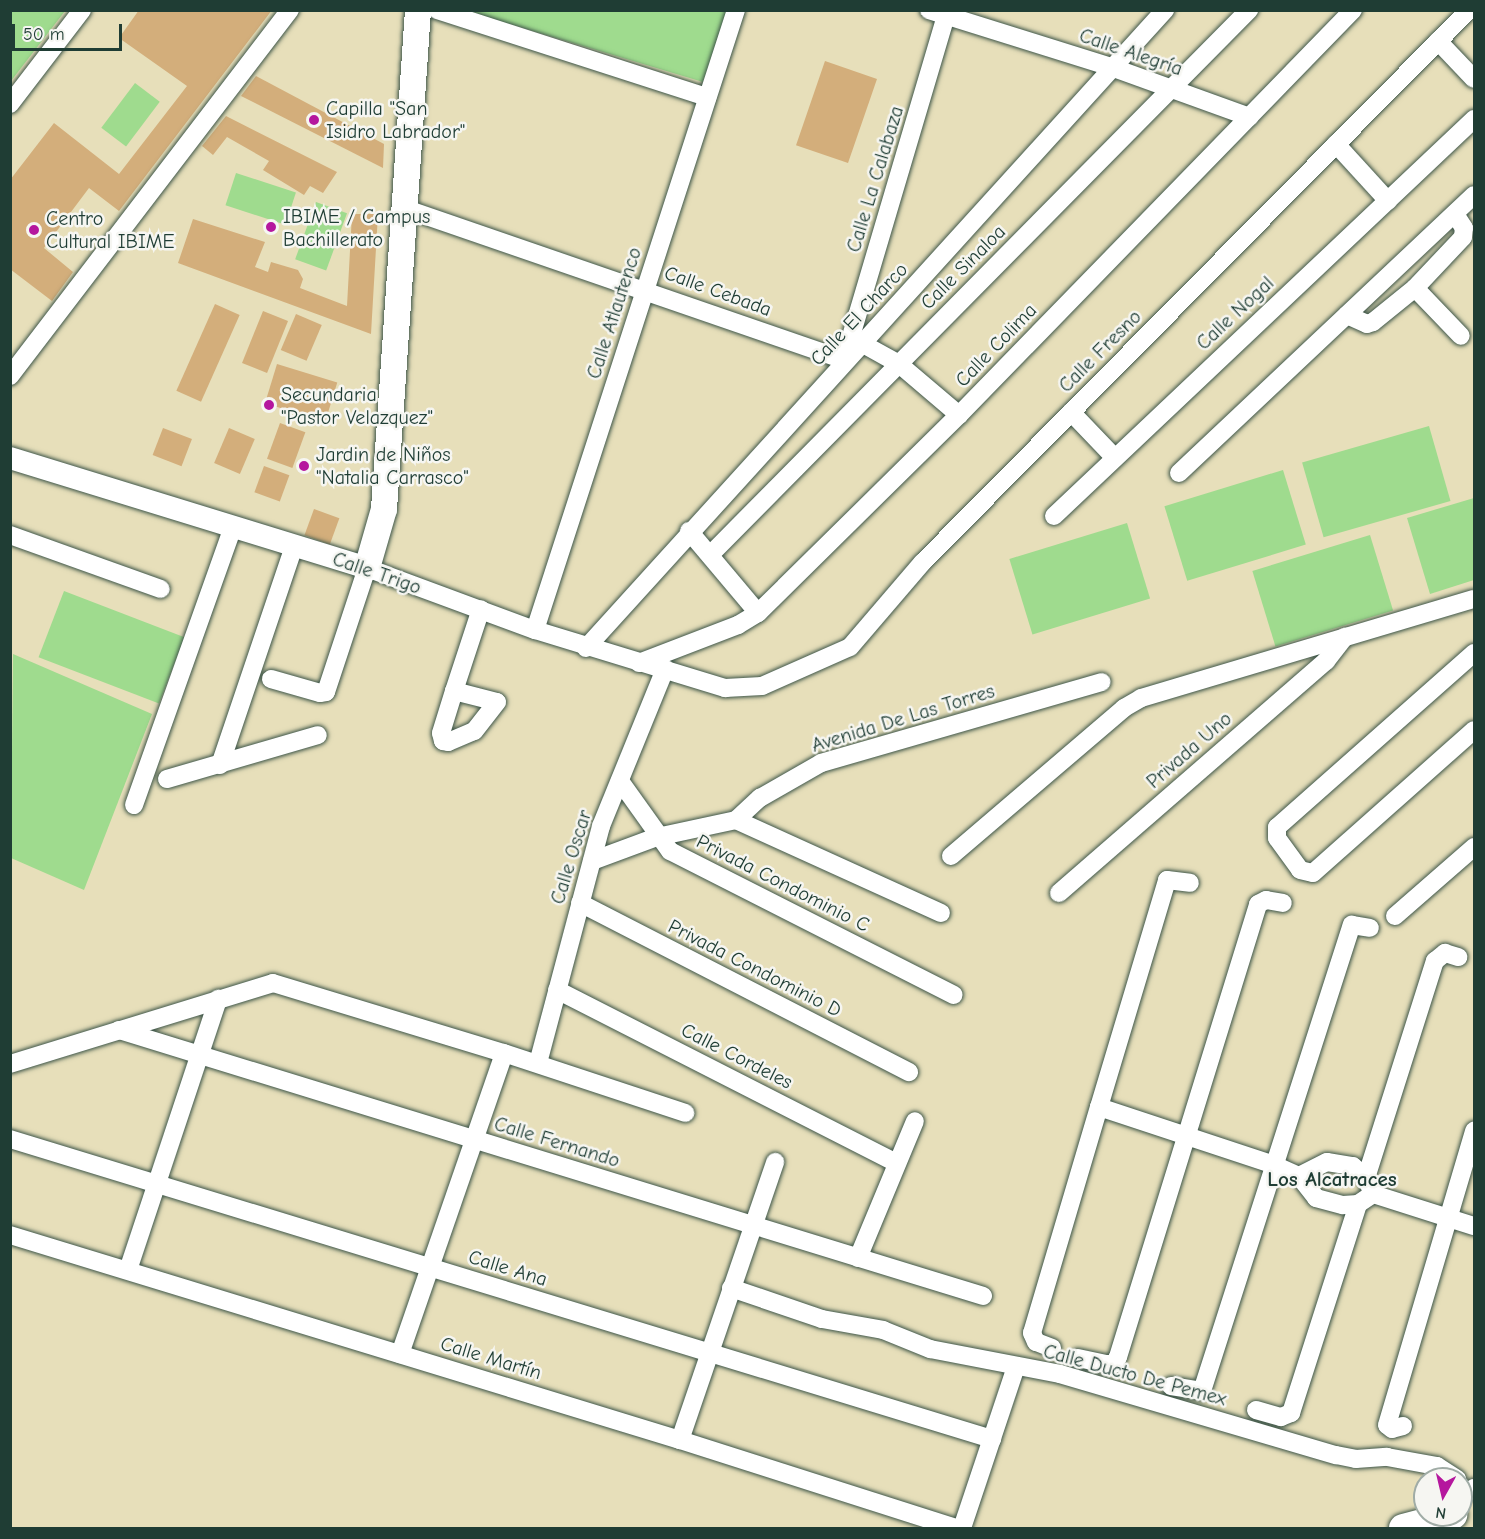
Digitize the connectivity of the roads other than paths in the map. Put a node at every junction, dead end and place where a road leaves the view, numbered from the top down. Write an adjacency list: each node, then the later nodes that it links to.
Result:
1 (82, 10): 17 (street)
2 (290, 10): 32 (street)
3 (418, 10): 23 (main road)
4 (437, 10): 16 (street)
5 (736, 10): 16 (street, Calle Atlautenco)
6 (929, 10): 11 (street, Calle Alegría)
7 (1165, 10): 13 (street, Calle El Charco)
8 (1249, 10): 15 (street, Calle Sinaloa)
9 (1353, 10): 18 (street, Calle Colima)
10 (1469, 10): 12 (street, Calle Fresno)
11 (948, 13): 13 (street, Calle Alegría); 30 (street, Calle La Calabaza)
12 (1438, 41): 14 (street); 20 (street, Calle Fresno)
13 (1114, 68): 15 (street, Calle Alegría); 29 (street, Calle El Charco)
14 (1474, 79)
15 (1171, 89): 18 (street, Calle Alegría); 31 (street, Calle Sinaloa)
16 (707, 97): 26 (street, Calle Atlautenco)
17 (10, 104)
18 (1249, 117): 34 (street, Calle Colima)
19 (1474, 119): 22 (street, Calle Nogal)
20 (1336, 144): 22 (street); 33 (street, Calle Fresno)
21 (1474, 195): 24 (street)
22 (1388, 201): 35 (street, Calle Nogal)
23 (406, 209): 26 (street, Calle Cebada); 44 (main road)
24 (1455, 214): 25 (street); 27 (street)
25 (1415, 288): 27 (street); 28 (street)
26 (645, 289): 30 (street, Calle Cebada); 49 (street, Calle Atlautenco)
27 (1347, 315): 37 (street)
28 (1461, 336)
29 (863, 344): 30 (street, Calle El Charco); 31 (street)
30 (844, 360): 40 (street, Calle El Charco)
31 (899, 364): 34 (street); 43 (street, Calle Sinaloa)
32 (10, 376)
33 (1071, 412): 35 (street); 57 (street, Calle Fresno)
34 (959, 416): 48 (street, Calle Colima)
35 (1114, 457): 38 (street, Calle Nogal)
36 (10, 458): 39 (street, Calle Trigo)
37 (1179, 472)
38 (1054, 516)
39 (233, 527): 42 (street, Calle Trigo); 64 (street)
40 (688, 531): 43 (street); 51 (street, Calle El Charco)
41 (10, 535): 45 (street)
42 (294, 546): 44 (street, Calle Trigo); 61 (street)
43 (710, 555): 48 (street)
44 (367, 568): 47 (street, Calle Trigo); 55 (street)
45 (160, 589)
46 (1474, 599): 50 (street)
47 (481, 609): 49 (street, Calle Trigo); 58 (street)
48 (758, 613): 53 (street, Calle Colima)
49 (535, 630): 51 (street, Calle Trigo)
50 (1345, 637): 68 (street); 71 (street, Privada Uno)
51 (586, 648): 53 (street, Calle Trigo)
52 (1474, 653): 59 (street)
53 (639, 663): 54 (street, Calle Trigo)
54 (665, 669): 57 (street, Calle Trigo); 63 (street, Calle Oscar)
55 (271, 679)
56 (1102, 682): 65 (street, Avenida De Las Torres)
57 (743, 690)
58 (454, 691): 58 (street)
59 (1474, 730)
60 (318, 735): 61 (street)
61 (220, 765): 62 (street)
62 (167, 779)
63 (620, 781): 66 (street, Privada Condominio C); 69 (street, Calle Oscar)
64 (134, 806)
65 (736, 820): 66 (street); 74 (street)
66 (657, 837): 69 (street); 79 (street, Privada Condominio C)
67 (1474, 848): 75 (street)
68 (951, 856)
69 (592, 861): 72 (street, Calle Oscar)
70 (1190, 883): 87 (street)
71 (1059, 893)
72 (580, 903): 78 (street, Calle Oscar); 86 (street, Privada Condominio D)
73 (1283, 903): 91 (street)
74 (941, 913)
75 (1395, 916)
76 (1370, 928): 96 (street)
77 (1458, 957): 99 (street)
78 (557, 990): 84 (street, Calle Oscar); 95 (street, Calle Cordeles)
79 (954, 995)
80 (218, 999): 81 (street); 82 (street); 83 (street)
81 (118, 1030): 83 (street, Calle Fernando); 85 (street)
82 (504, 1053): 84 (street); 93 (street)
83 (198, 1054): 93 (street, Calle Fernando); 98 (street)
84 (538, 1063): 88 (street)
85 (10, 1065)
86 (909, 1072)
87 (1099, 1107): 91 (street); 109 (street)
88 (685, 1113)
89 (915, 1121): 95 (street)
90 (1474, 1131): 100 (street)
91 (1189, 1136): 96 (street); 112 (street)
92 (10, 1138): 98 (street, Calle Ana)
93 (477, 1140): 101 (street, Calle Fernando); 105 (street)
94 (775, 1162): 101 (street)
95 (897, 1162): 104 (street)
96 (1274, 1165): 97 (street); 114 (street)
97 (1299, 1176): 99 (street); 99 (street)
98 (156, 1183): 105 (street, Calle Ana); 106 (street)
99 (1366, 1192): 100 (street); 115 (street)
100 (1447, 1217): 102 (street); 116 (street)
101 (752, 1226): 104 (street, Calle Fernando); 107 (street)
102 (1474, 1226)
103 (10, 1235): 106 (street, Calle Martín)
104 (858, 1258): 108 (street, Calle Fernando)
105 (431, 1268): 110 (street, Calle Ana); 111 (street)
106 (128, 1270): 111 (street, Calle Martín)
107 (731, 1288): 110 (street); 113 (street, Calle Ducto De Pemex)
108 (983, 1296)
109 (1052, 1348)
110 (709, 1353): 117 (street, Calle Ana); 118 (street)
111 (400, 1354): 118 (street, Calle Martín)
112 (1078, 1358)
113 (1016, 1367): 117 (street); 119 (street, Calle Ducto De Pemex)
114 (1171, 1386)
115 (1256, 1410)
116 (1403, 1426)
117 (992, 1439): 121 (street)
118 (680, 1440): 120 (street, Calle Martín)
119 (1438, 1467)
120 (956, 1528)
121 (962, 1528)

